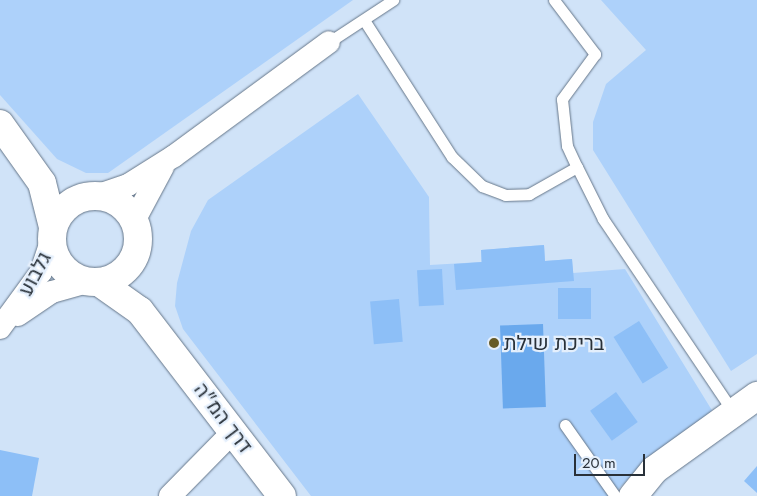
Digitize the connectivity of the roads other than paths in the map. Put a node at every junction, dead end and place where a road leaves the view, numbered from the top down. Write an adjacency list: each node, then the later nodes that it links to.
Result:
1 (393, 0): 3 (lane)
2 (554, 0): 7 (lane)
3 (364, 20): 4 (lane); 7 (lane)
4 (329, 42): 6 (street)
5 (4, 128): 8 (street); 10 (street)
6 (174, 156): 8 (street); 9 (street)
7 (576, 167): 16 (lane)
8 (92, 196): 9 (street); 10 (street)
9 (134, 221): 11 (street)
10 (52, 235): 12 (street); 13 (street, גלבוע)
11 (137, 250): 12 (street); 14 (street, דרך המ"ה)
12 (93, 282): 13 (street, גלבוע); 14 (street, דרך המ"ה)
13 (0, 329)
14 (163, 341): 18 (street, דרך המ"ה)
15 (757, 396): 16 (street)
16 (733, 412): 22 (street)
17 (566, 425): 21 (lane)
18 (233, 432): 19 (street); 20 (street, דרך המ"ה)
19 (170, 496)
20 (282, 496)
21 (614, 496)
22 (633, 496)

